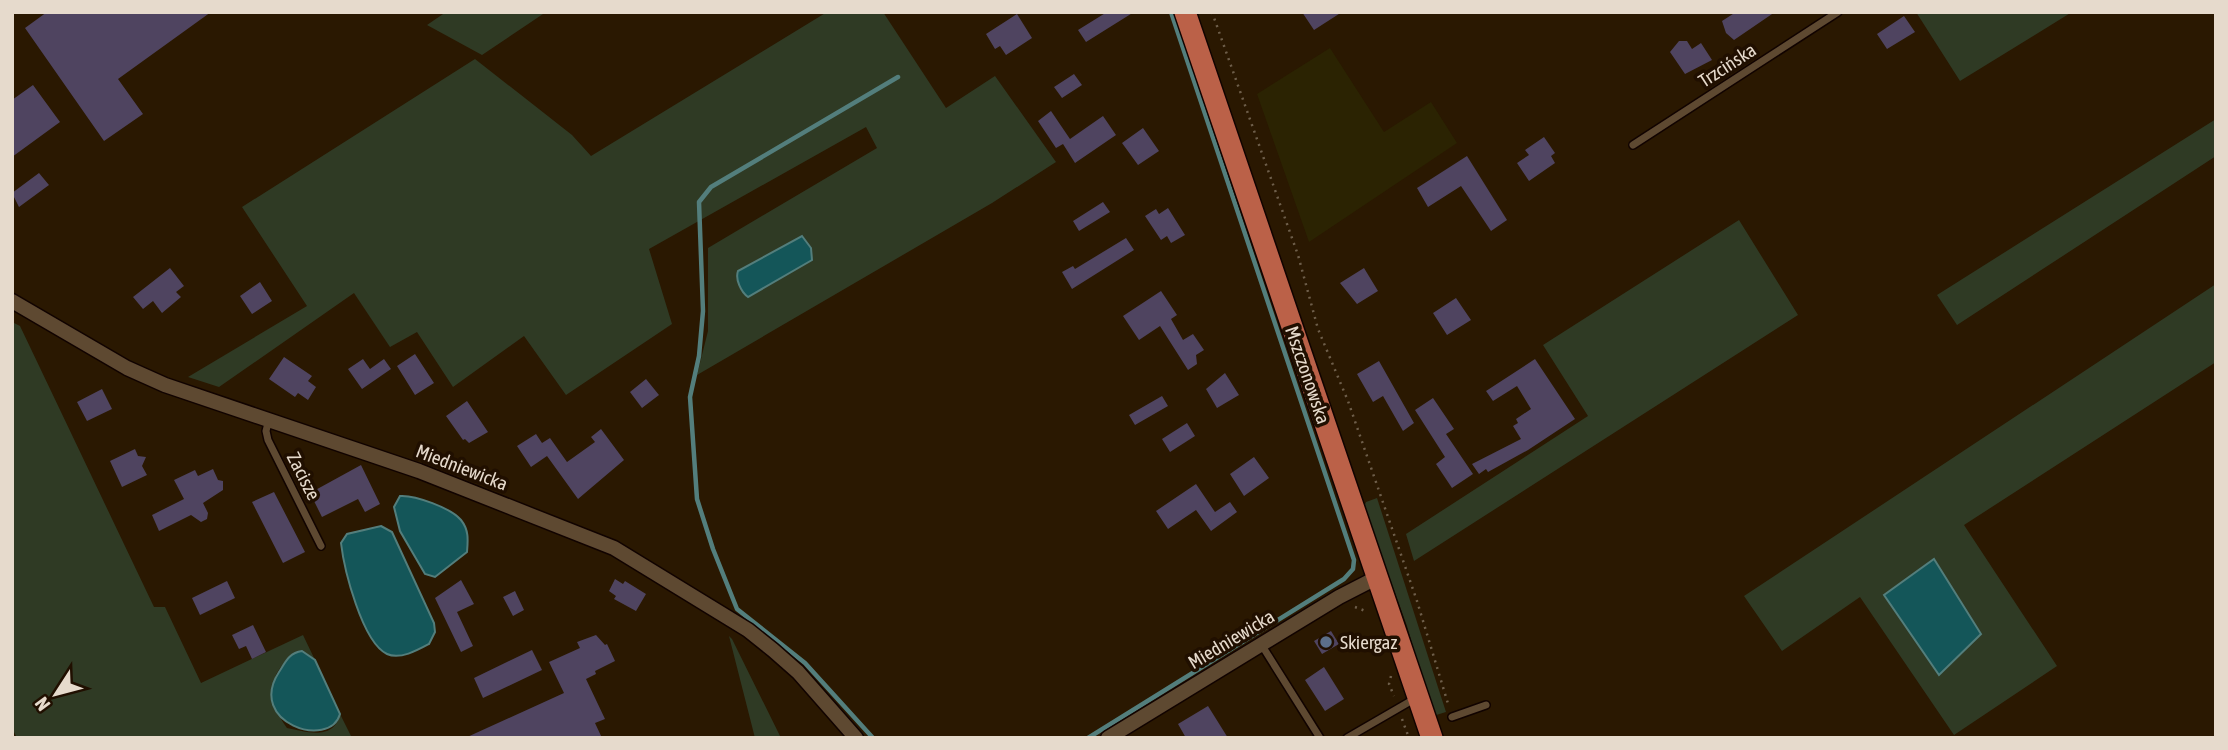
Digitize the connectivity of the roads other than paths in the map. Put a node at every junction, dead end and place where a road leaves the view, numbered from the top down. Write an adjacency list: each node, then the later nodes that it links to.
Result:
1 (1185, 12): 7 (main road, Mszczonowska)
2 (1838, 12): 3 (lane, Trzcińska)
3 (1633, 145)
4 (12, 301): 5 (street, Miedniewicka)
5 (270, 418): 6 (lane, Zacisze); 12 (street, Miedniewicka)
6 (321, 545)
7 (1376, 578): 8 (street, Miedniewicka); 9 (main road, Mszczonowska)
8 (1260, 643): 13 (street, Miedniewicka); 14 (lane)
9 (1418, 697): 15 (lane); 16 (main road, Mszczonowska)
10 (1486, 705): 11 (lane)
11 (1452, 717)
12 (856, 738)
13 (1108, 738)
14 (1320, 738)
15 (1347, 738)
16 (1432, 738)

